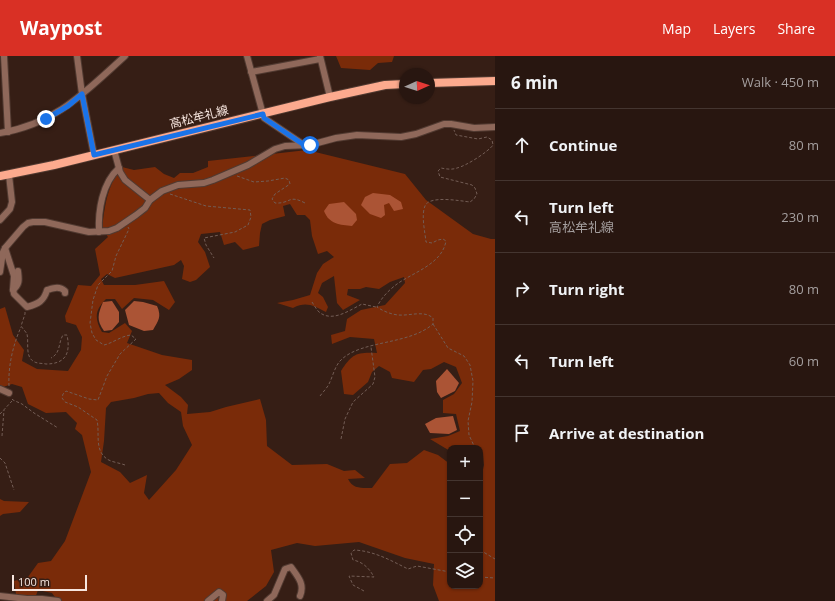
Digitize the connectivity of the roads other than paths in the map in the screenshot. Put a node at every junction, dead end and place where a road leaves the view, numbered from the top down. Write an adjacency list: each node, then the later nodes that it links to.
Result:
1 (4, 56): 14 (street)
2 (77, 56): 10 (street)
3 (124, 56): 10 (street)
4 (247, 56): 6 (street)
5 (320, 58): 6 (street); 11 (street)
6 (251, 72): 12 (street)
7 (495, 81): 8 (main road)
8 (435, 83)
9 (399, 84): 11 (main road, 高松牟礼線)
10 (82, 94): 14 (street); 18 (street)
11 (330, 97): 12 (main road, 高松牟礼線)
12 (263, 114): 16 (street); 17 (main road, 高松牟礼線)
13 (495, 128): 16 (street)
14 (8, 132): 15 (street)
15 (0, 133)
16 (304, 145): 22 (street)
17 (114, 150): 18 (main road, 高松牟礼線); 19 (street)
18 (94, 155): 20 (main road, 高松牟礼線)
19 (119, 168): 22 (street); 24 (street)
20 (9, 175): 21 (main road, 高松牟礼線); 23 (street)
21 (0, 176)
22 (150, 200): 24 (street)
23 (0, 220)
24 (99, 232): 25 (street)
25 (5, 248): 27 (street); 28 (street)
26 (18, 271): 28 (street)
27 (0, 272)
28 (13, 290): 29 (street)
29 (66, 293)
30 (0, 389): 31 (street)
31 (9, 393)
32 (0, 596): 34 (street)
33 (300, 596): 37 (street)
34 (58, 601)
35 (208, 601): 36 (street)
36 (222, 601)
37 (267, 601)

